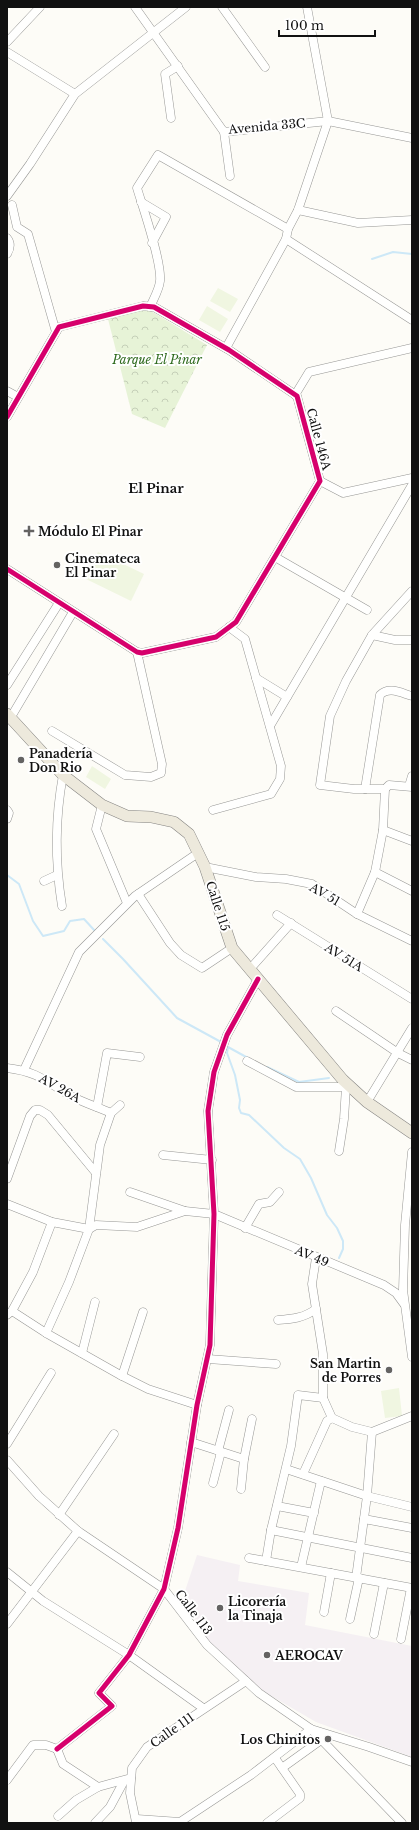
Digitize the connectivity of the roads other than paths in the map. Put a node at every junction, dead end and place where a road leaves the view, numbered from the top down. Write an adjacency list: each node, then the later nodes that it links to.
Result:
1 (40, 7): 7 (street)
2 (135, 7): 6 (street, Avenida 33C)
3 (186, 7): 6 (street)
4 (222, 7): 10 (street)
5 (307, 7): 13 (street)
6 (153, 32): 9 (street, Avenida 33C); 11 (street)
7 (7, 42)
8 (7, 52): 11 (street)
9 (178, 66): 12 (street); 14 (street, Avenida 33C)
10 (265, 67)
11 (75, 94): 17 (street)
12 (172, 118)
13 (328, 121): 14 (street, Avenida 33C); 15 (street, Avenida 33C); 20 (street)
14 (224, 132): 16 (street)
15 (412, 138)
16 (230, 176)
17 (7, 196)
18 (141, 202): 22 (street); 25 (street); 25 (street)
19 (12, 205): 29 (street)
20 (298, 210): 21 (street); 22 (street)
21 (412, 220)
22 (288, 229): 24 (street)
23 (7, 238): 26 (street)
24 (286, 239): 28 (street); 30 (street)
25 (152, 243): 27 (street)
26 (7, 254)
27 (150, 307): 29 (street); 30 (street, Calle 146A)
28 (412, 320)
29 (56, 332): 34 (street)
30 (226, 348): 33 (street, Calle 146A)
31 (412, 348): 33 (street)
32 (7, 391): 34 (street)
33 (295, 395): 37 (street, Calle 146A)
34 (18, 397): 35 (street)
35 (7, 417)
36 (412, 478): 37 (street)
37 (320, 481): 39 (street, Calle 146A)
38 (412, 485): 42 (street)
39 (275, 557): 42 (street); 46 (street, Calle 146A)
40 (7, 569): 43 (street)
41 (412, 591): 47 (street)
42 (346, 597): 44 (street); 53 (street)
43 (59, 603): 45 (street); 51 (street)
44 (367, 610)
45 (73, 612): 49 (street); 54 (street)
46 (230, 627): 49 (street, Calle 146A); 50 (street)
47 (372, 635): 48 (street); 60 (street)
48 (412, 640)
49 (137, 652): 56 (street)
50 (256, 678): 53 (street); 55 (street)
51 (7, 685)
52 (412, 696): 60 (street)
53 (287, 697): 55 (street)
54 (9, 716): 57 (main road, Calle 115)
55 (270, 726): 64 (street)
56 (52, 731)
57 (63, 775): 62 (main road, Calle 115); 71 (street)
58 (412, 776): 59 (street)
59 (410, 787): 61 (street)
60 (365, 789): 61 (street)
61 (385, 789): 66 (street)
62 (102, 805): 68 (main road, Calle 115); 75 (street)
63 (7, 810): 65 (street)
64 (213, 810)
65 (7, 819)
66 (383, 830): 67 (street); 70 (street)
67 (412, 841)
68 (198, 853): 69 (main road, Calle 115); 74 (street)
69 (205, 867): 77 (street, AV 51); 81 (main road, Calle 115)
70 (375, 872): 73 (street); 77 (street)
71 (57, 875): 72 (street); 76 (street)
72 (44, 881)
73 (412, 891)
74 (138, 894): 75 (street); 81 (street)
75 (128, 903): 92 (street)
76 (62, 906)
77 (357, 914): 80 (street, AV 51)
78 (277, 915): 79 (street, AV 51A)
79 (291, 923): 82 (street); 84 (street, AV 51A)
80 (412, 941)
81 (232, 948): 82 (main road, Calle 115)
82 (250, 969): 83 (main road, Calle 115)
83 (258, 979): 93 (main road, Calle 115); 102 (street)
84 (412, 998)
85 (336, 1011): 87 (street)
86 (412, 1028): 87 (street)
87 (398, 1053): 89 (street); 94 (street)
88 (140, 1057): 95 (street)
89 (412, 1060)
90 (247, 1061): 93 (street)
91 (7, 1068): 92 (street, AV 26A)
92 (24, 1070): 95 (street, AV 26A)
93 (349, 1087): 94 (main road, Calle 115); 99 (street)
94 (367, 1102): 98 (main road, Calle 115)
95 (97, 1106): 97 (street, AV 26A)
96 (120, 1106): 97 (street)
97 (112, 1113): 103 (street)
98 (412, 1133)
99 (339, 1151)
100 (412, 1152): 115 (street)
101 (163, 1155): 102 (street)
102 (212, 1160): 109 (street)
103 (96, 1173): 104 (street); 112 (street)
104 (7, 1178)
105 (130, 1192): 108 (street)
106 (279, 1192): 111 (street)
107 (7, 1204): 110 (street)
108 (185, 1211): 109 (street, AV 49); 112 (street)
109 (214, 1214): 111 (street, AV 49); 123 (street)
110 (52, 1222): 112 (street); 118 (street)
111 (245, 1228): 113 (street, AV 49)
112 (89, 1229): 120 (street)
113 (316, 1258): 115 (street, AV 49); 116 (street)
114 (96, 1302): 121 (street)
115 (404, 1304): 122 (street)
116 (316, 1309): 119 (street); 127 (street)
117 (143, 1312): 126 (street)
118 (9, 1313): 120 (street)
119 (278, 1320)
120 (46, 1333): 121 (street)
121 (82, 1353): 126 (street)
122 (412, 1357)
123 (208, 1359): 124 (street); 128 (street)
124 (276, 1364)
125 (51, 1374): 136 (street)
126 (122, 1376): 128 (street)
127 (323, 1398): 131 (street); 140 (street)
128 (197, 1406): 135 (street)
129 (229, 1410): 137 (street)
130 (412, 1416): 133 (street)
131 (332, 1418): 133 (street); 141 (street)
132 (252, 1419): 138 (street)
133 (372, 1432): 145 (street)
134 (114, 1434): 149 (street)
135 (191, 1442): 137 (street); 165 (street)
136 (7, 1444)
137 (219, 1451): 138 (street); 143 (street)
138 (244, 1459): 144 (street)
139 (7, 1460): 149 (street, Calle 113)
140 (286, 1469): 141 (street); 146 (street)
141 (303, 1474): 142 (street)
142 (321, 1481): 145 (street); 148 (street)
143 (213, 1483)
144 (241, 1489)
145 (367, 1496): 147 (street); 150 (street)
146 (277, 1506): 148 (street); 152 (street)
147 (412, 1507)
148 (314, 1513): 154 (street)
149 (59, 1515): 153 (street, Calle 113)
150 (364, 1519): 151 (street); 155 (street)
151 (412, 1528)
152 (271, 1530): 154 (street); 158 (street)
153 (78, 1531): 165 (street, Calle 113); 166 (street)
154 (308, 1537): 155 (street); 159 (street)
155 (360, 1548): 157 (street); 162 (street)
156 (249, 1558): 158 (street)
157 (412, 1558)
158 (266, 1561): 159 (street)
159 (301, 1568): 161 (street)
160 (7, 1572): 166 (street)
161 (331, 1573): 162 (street); 167 (street)
162 (358, 1578): 163 (street); 168 (street)
163 (384, 1583): 164 (street); 170 (street)
164 (411, 1588): 171 (street)
165 (164, 1589): 172 (street); 173 (street, Calle 113)
166 (31, 1592): 169 (street); 172 (street)
167 (324, 1612)
168 (350, 1619)
169 (7, 1624)
170 (374, 1634)
171 (401, 1639)
172 (129, 1655): 174 (street); 177 (street)
173 (246, 1681): 174 (street, Calle 111); 175 (street, Calle 113)
174 (204, 1708): 182 (street, Calle 111)
175 (311, 1729): 176 (street); 178 (street); 179 (street, Calle 113)
176 (321, 1740): 180 (street); 189 (street)
177 (57, 1749): 181 (street); 183 (street)
178 (275, 1758): 180 (street); 187 (street)
179 (412, 1762)
180 (282, 1768): 188 (street)
181 (7, 1780)
182 (127, 1780): 183 (street); 185 (street, Calle 111); 186 (street)
183 (98, 1787): 184 (street)
184 (58, 1816)
185 (137, 1821): 187 (street)
186 (95, 1823)
187 (180, 1823)
188 (267, 1823)
189 (402, 1823)

